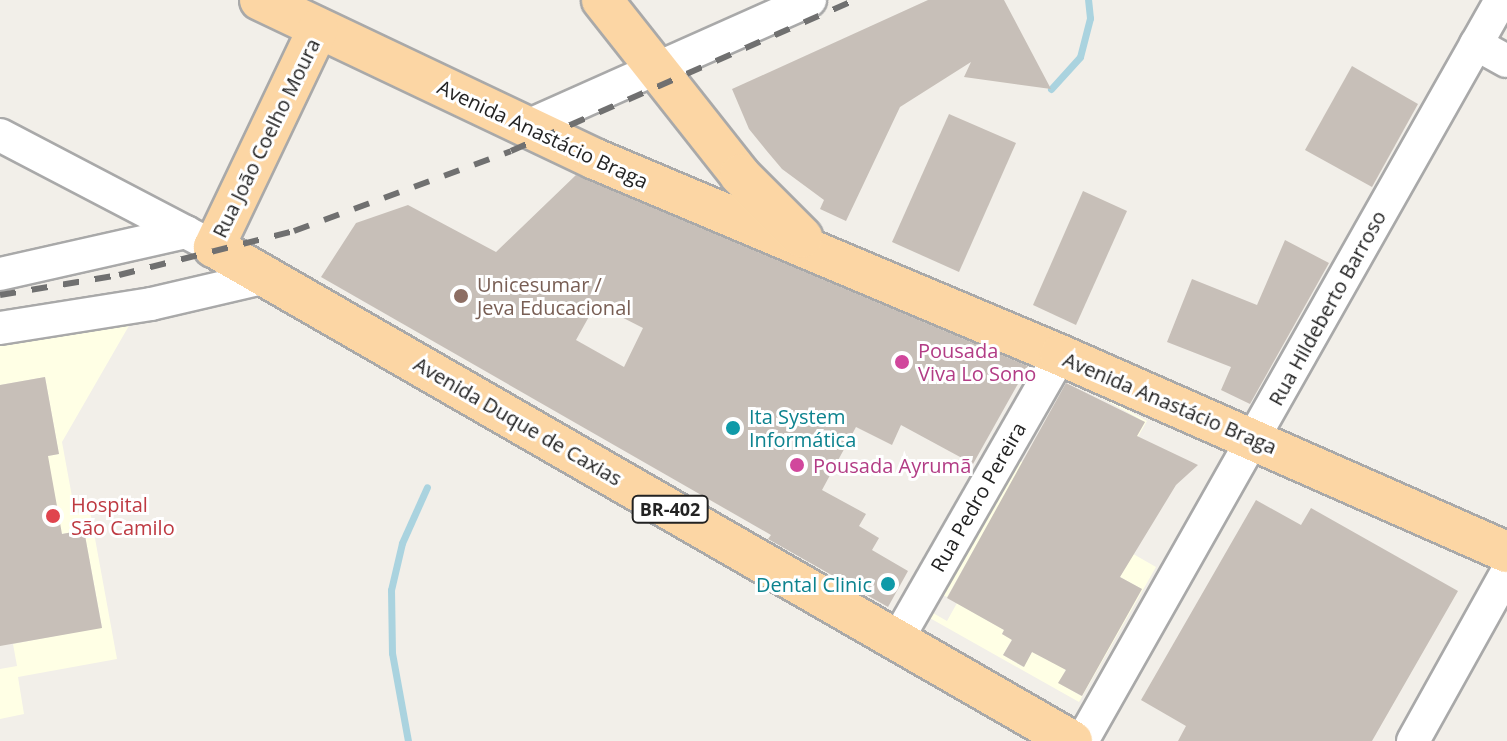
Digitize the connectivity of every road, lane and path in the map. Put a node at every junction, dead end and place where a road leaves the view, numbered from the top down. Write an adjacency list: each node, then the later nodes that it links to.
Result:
1 (260, 0): 5 (main road, Avenida Anastácio Braga)
2 (602, 0): 8 (main road, Avenida Anastácio Braga)
3 (810, 0): 8 (street)
4 (1501, 0): 6 (street, Rua Hildeberto Barroso)
5 (318, 29): 9 (main road, Avenida Anastácio Braga); 11 (main road, Rua João Coelho Moura)
6 (1476, 44): 7 (street); 17 (street, Rua Hildeberto Barroso)
7 (1507, 61)
8 (662, 76): 9 (street); 12 (main road, Avenida Anastácio Braga)
9 (525, 127): 12 (main road, Avenida Anastácio Braga)
10 (0, 135): 11 (street, Avenida Duque de Caxias)
11 (200, 239): 13 (street); 14 (main road, Avenida Duque de Caxias / BR-402)
12 (831, 259): 16 (main road, Avenida Anastácio Braga)
13 (0, 274)
14 (267, 277): 15 (street); 20 (main road, Avenida Duque de Caxias / BR-402)
15 (0, 328)
16 (1060, 355): 17 (main road, Avenida Anastácio Braga); 20 (street, Rua Pedro Pereira)
17 (1254, 439): 18 (main road, Avenida Anastácio Braga); 22 (street, Rua Hildeberto Barroso)
18 (1507, 552)
19 (1507, 572): 23 (street)
20 (897, 640): 21 (main road, Avenida Duque de Caxias / BR-402)
21 (1072, 741)
22 (1082, 741)
23 (1413, 741)

